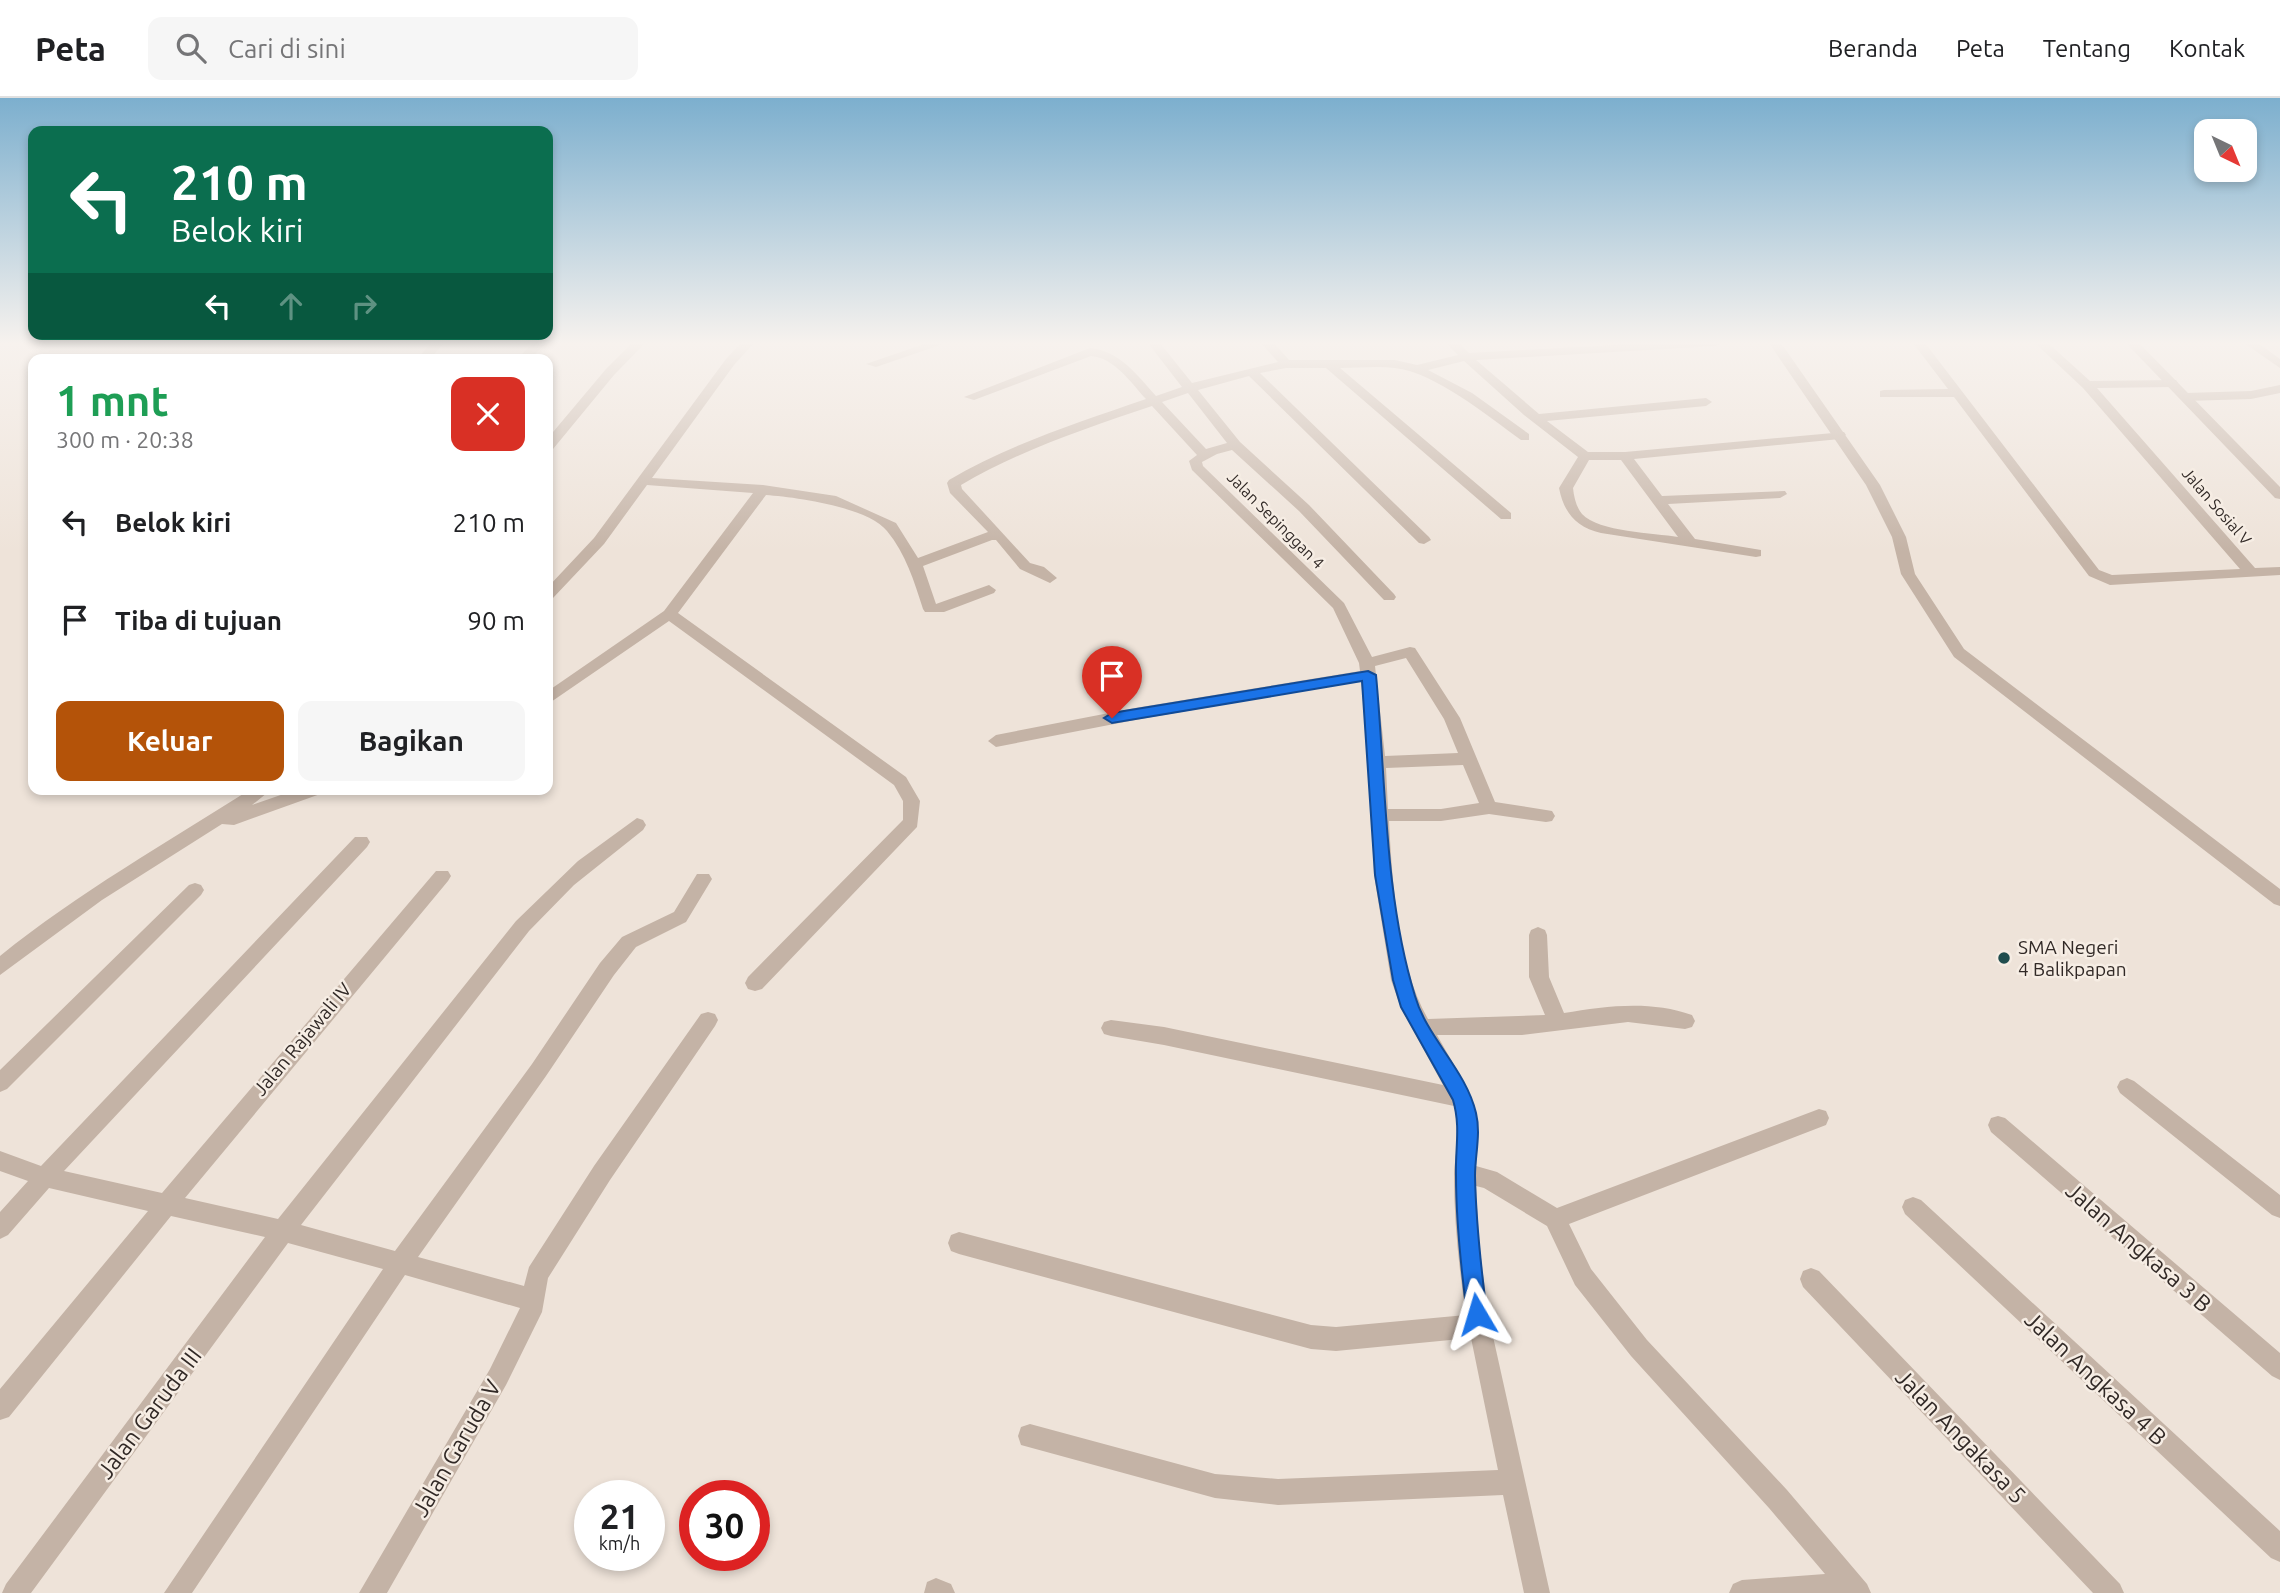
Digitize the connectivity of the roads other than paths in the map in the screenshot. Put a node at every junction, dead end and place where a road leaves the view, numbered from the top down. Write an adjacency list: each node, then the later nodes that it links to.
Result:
1 (576, 413): 18 (street)
2 (693, 413): 23 (street)
3 (1119, 413): 29 (street)
4 (1164, 413): 20 (street)
5 (1210, 413): 19 (street, Jalan Sepinggan 4)
6 (1294, 413): 30 (street)
7 (1386, 413): 28 (street)
8 (1491, 413): 17 (street)
9 (1531, 413): 15 (street)
10 (1592, 413): 15 (street)
11 (1824, 413): 16 (street)
12 (1972, 413): 35 (street)
13 (2111, 413): 35 (street, Jalan Sosial V)
14 (2201, 413): 25 (street)
15 (1537, 418): 21 (street)
16 (1840, 435): 22 (street); 57 (street)
17 (1525, 437)
18 (553, 440)
19 (1235, 445): 20 (street, Jalan Sepinggan 4); 39 (street)
20 (1205, 456): 41 (street, Jalan Sepinggan 4)
21 (1585, 456): 22 (street); 31 (street)
22 (1625, 456): 27 (street)
23 (643, 481): 24 (street); 37 (street)
24 (763, 489): 33 (street); 40 (street)
25 (2278, 491)
26 (1780, 494): 27 (street)
27 (1659, 500): 31 (street)
28 (1506, 516)
29 (1000, 536): 33 (street); 36 (street)
30 (1424, 540)
31 (1691, 544): 32 (street)
32 (1756, 553)
33 (915, 564): 38 (street)
34 (2280, 571): 35 (street)
35 (2251, 572)
36 (1050, 578)
37 (553, 586)
38 (989, 590)
39 (1389, 597)
40 (669, 614): 42 (street); 60 (street)
41 (1368, 669): 43 (street); 44 (street); 45 (street)
42 (553, 695)
43 (996, 741)
44 (1469, 759): 45 (street); 48 (street)
45 (1377, 761): 49 (street)
46 (254, 795): 52 (street)
47 (300, 795): 52 (street)
48 (1489, 808): 49 (street); 50 (street)
49 (1380, 815): 65 (street)
50 (1546, 816)
51 (637, 825): 79 (street, Jalan Garuda III)
52 (198, 830): 59 (street)
53 (361, 842): 73 (street)
54 (442, 876): 74 (street, Jalan Rajawali IV)
55 (703, 879): 81 (street)
56 (195, 890): 66 (street)
57 (2280, 899)
58 (1538, 935): 63 (street)
59 (0, 967)
60 (755, 983)
61 (708, 1020): 83 (street, Jalan Garuda V)
62 (1685, 1021): 63 (street)
63 (1548, 1022): 65 (street)
64 (1111, 1028): 68 (street)
65 (1423, 1028): 68 (street)
66 (0, 1083)
67 (2127, 1087): 76 (street)
68 (1461, 1098): 72 (street)
69 (1819, 1118): 77 (street)
70 (1998, 1125): 85 (street, Jalan Angkasa 3 B)
71 (0, 1161): 73 (street)
72 (1465, 1173): 77 (street); 84 (street)
73 (45, 1177): 74 (street); 78 (street)
74 (167, 1206): 79 (street); 86 (street, Jalan Rajawali IV)
75 (1913, 1207): 89 (street, Jalan Angkasa 4 B)
76 (2280, 1208)
77 (1551, 1217): 90 (street)
78 (0, 1228)
79 (283, 1231): 81 (street); 91 (street, Jalan Garuda III)
80 (959, 1243): 84 (street)
81 (400, 1263): 83 (street); 92 (street)
82 (1811, 1279): 96 (street, Jalan Angakasa 5)
83 (534, 1300): 93 (street, Jalan Garuda V)
84 (1480, 1326): 88 (street)
85 (2280, 1368)
86 (0, 1408)
87 (1030, 1436): 88 (street)
88 (1515, 1482): 94 (street)
89 (2280, 1549)
90 (1855, 1589): 95 (street)
91 (15, 1593)
92 (177, 1593)
93 (372, 1593)
94 (1537, 1593)
95 (1742, 1593)
96 (2111, 1593)

